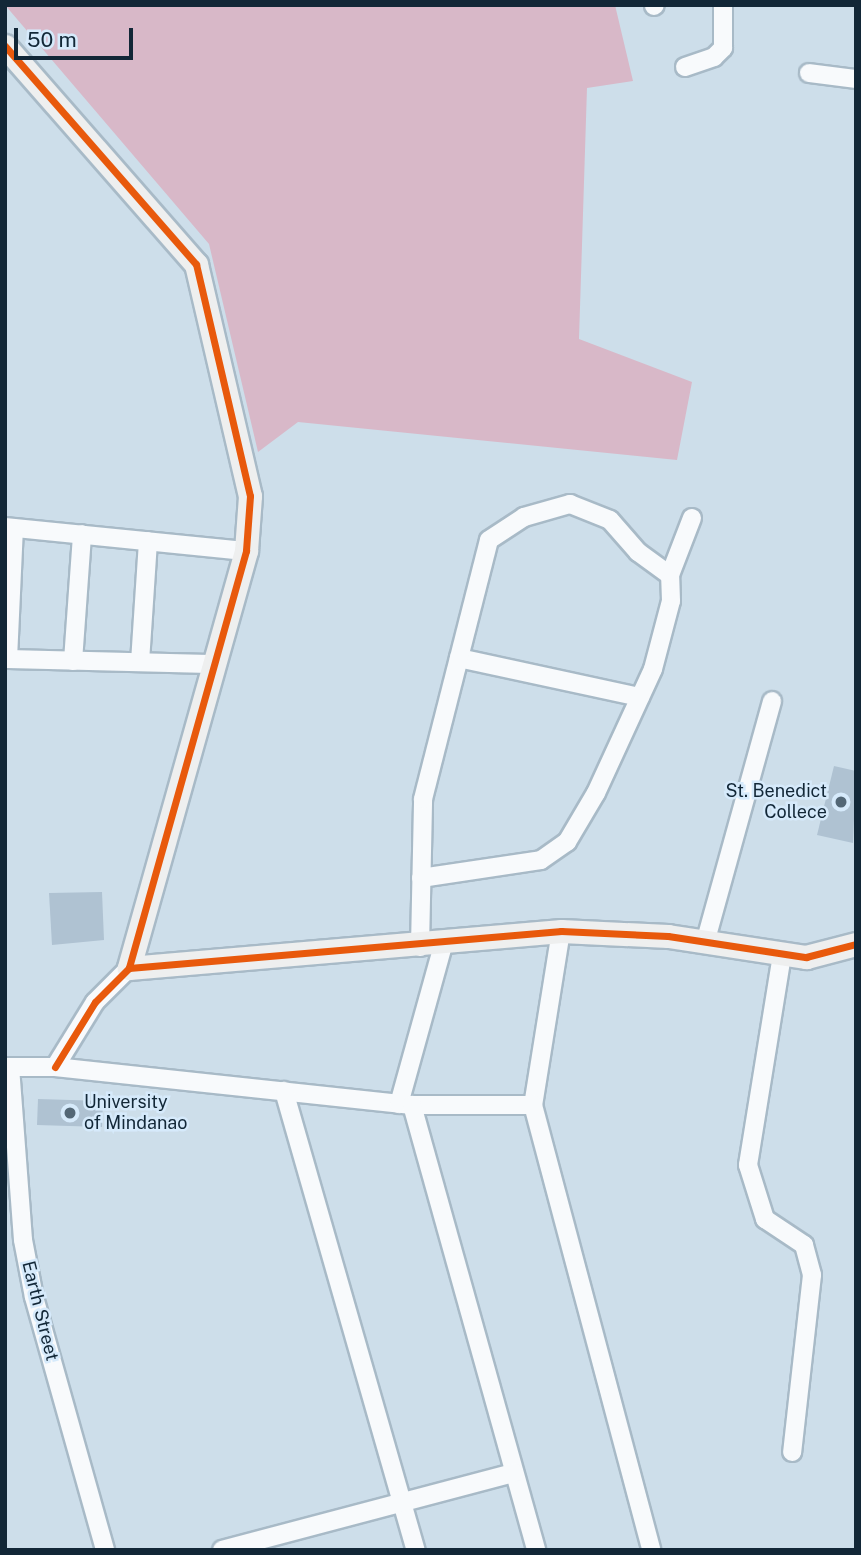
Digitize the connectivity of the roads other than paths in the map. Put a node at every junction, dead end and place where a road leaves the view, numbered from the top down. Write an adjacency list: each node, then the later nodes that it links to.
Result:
1 (723, 5): 3 (street)
2 (5, 46): 10 (street)
3 (685, 67)
4 (809, 73): 5 (street)
5 (856, 79)
6 (692, 517): 11 (street)
7 (9, 527): 8 (street); 13 (street)
8 (82, 534): 9 (street); 14 (street)
9 (148, 541): 10 (street); 15 (street)
10 (246, 551): 16 (street)
11 (670, 575): 12 (street); 17 (street)
12 (459, 658): 17 (street); 19 (street)
13 (7, 659): 14 (street)
14 (73, 661): 15 (street)
15 (140, 662): 16 (street)
16 (211, 664): 26 (street)
17 (640, 697): 19 (street)
18 (772, 701): 21 (street)
19 (421, 878): 24 (street)
20 (561, 931): 21 (street); 23 (street); 31 (street)
21 (705, 943): 25 (street)
22 (856, 944): 25 (street)
23 (443, 945): 24 (street); 30 (street)
24 (420, 947): 26 (street)
25 (782, 955): 33 (street)
26 (129, 968): 28 (street)
27 (8, 1067): 28 (street); 32 (street, Earth Street)
28 (55, 1067): 29 (street)
29 (284, 1091): 30 (street); 35 (street)
30 (406, 1105): 31 (street); 34 (street)
31 (533, 1105): 40 (street)
32 (9, 1141): 36 (street, Earth Street)
33 (792, 1452)
34 (513, 1473): 35 (street); 39 (street)
35 (402, 1504): 37 (street); 38 (street)
36 (104, 1550)
37 (222, 1550)
38 (416, 1550)
39 (536, 1550)
40 (651, 1550)

